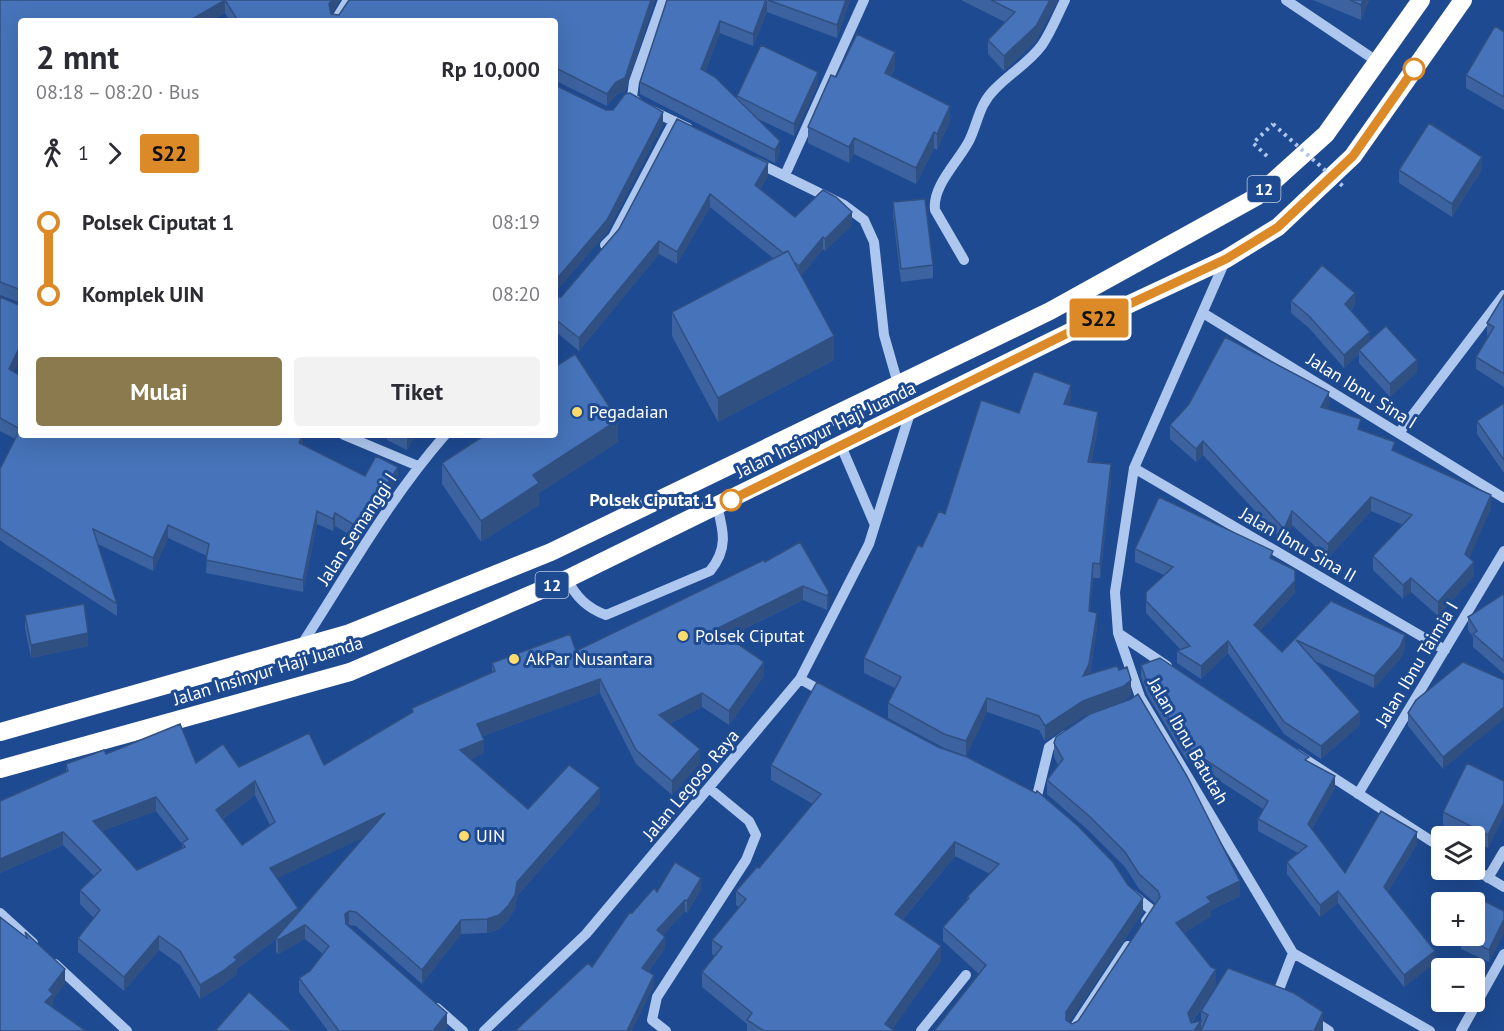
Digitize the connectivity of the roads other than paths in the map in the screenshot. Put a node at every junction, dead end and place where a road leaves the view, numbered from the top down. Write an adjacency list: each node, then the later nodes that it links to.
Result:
1 (348, 0): 8 (street)
2 (663, 0): 10 (street)
3 (864, 0): 13 (street)
4 (1065, 0): 16 (street)
5 (1286, 0): 9 (street)
6 (1421, 0): 9 (highway, Jalan Insinyur Haji Juanda / 12)
7 (1462, 0): 15 (highway, Jalan Insinyur Haji Juanda / 12)
8 (337, 18)
9 (1378, 62): 19 (highway, Jalan Insinyur Haji Juanda / 12)
10 (674, 121): 11 (street); 14 (street)
11 (703, 136)
12 (744, 156): 13 (street)
13 (785, 175): 19 (street)
14 (598, 254)
15 (1226, 259): 18 (street, Jalan Ibnu Batutah); 20 (highway, Jalan Insinyur Haji Juanda / 12)
16 (964, 260)
17 (1504, 295): 21 (street)
18 (1203, 313): 21 (street, Jalan Ibnu Sina I); 26 (street, Jalan Ibnu Batutah)
19 (898, 384): 33 (highway, Jalan Insinyur Haji Juanda / 12)
20 (910, 413): 24 (highway, Jalan Insinyur Haji Juanda / 12); 29 (street, Jalan Legoso Raya)
21 (1399, 433): 27 (street, Jalan Ibnu Sina I)
22 (351, 438): 25 (street)
23 (442, 438): 25 (street, Jalan Semanggi I)
24 (841, 447): 28 (highway, Jalan Insinyur Haji Juanda / 12); 29 (street)
25 (418, 466): 33 (street, Jalan Semanggi I)
26 (1134, 468): 32 (street, Jalan Ibnu Batutah); 34 (street, Jalan Ibnu Sina II)
27 (1504, 498)
28 (717, 506): 31 (highway, Jalan Insinyur Haji Juanda / 12); 31 (street)
29 (875, 525): 36 (street, Jalan Legoso Raya)
30 (1504, 551): 34 (street, Jalan Ibnu Taimia I)
31 (567, 579): 43 (highway, Jalan Insinyur Haji Juanda / 12)
32 (1118, 633): 35 (street); 37 (street, Jalan Ibnu Batutah)
33 (302, 644): 41 (highway, Jalan Insinyur Haji Juanda / 12)
34 (1445, 650): 45 (street, Jalan Ibnu Taimia I)
35 (1175, 671)
36 (800, 680): 38 (street); 44 (street, Jalan Legoso Raya)
37 (1140, 697): 39 (street); 54 (street, Jalan Ibnu Batutah)
38 (838, 700)
39 (1128, 707)
40 (1077, 728): 46 (street)
41 (0, 732)
42 (1290, 749): 45 (street)
43 (0, 769)
44 (709, 788): 62 (street, Jalan Legoso Raya); 63 (street)
45 (1358, 794): 47 (street)
46 (1036, 797)
47 (1431, 841)
48 (1504, 851): 50 (street)
49 (1485, 876): 50 (street)
50 (1488, 878): 52 (street)
51 (1128, 887): 65 (street)
52 (1504, 887)
53 (0, 913): 60 (street)
54 (1293, 953): 58 (street); 67 (street)
55 (1504, 954): 68 (street)
56 (966, 975): 64 (street)
57 (429, 1000): 61 (street)
58 (1275, 1001)
59 (1305, 1016): 66 (street)
60 (127, 1031)
61 (463, 1031)
62 (484, 1031)
63 (666, 1031)
64 (921, 1031)
65 (1072, 1031)
66 (1329, 1031)
67 (1430, 1031)
68 (1461, 1031)

